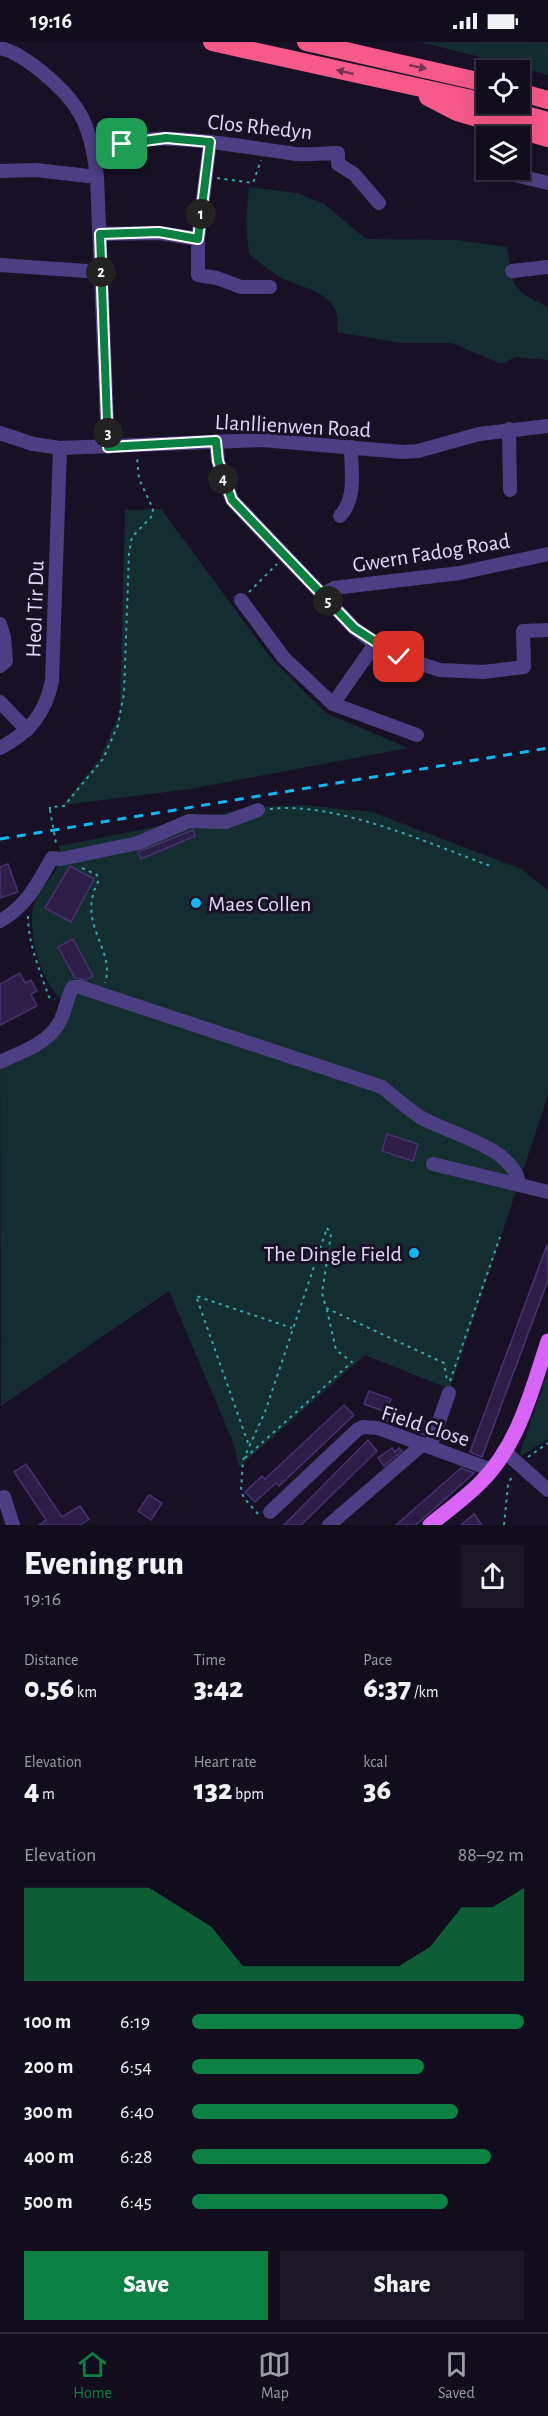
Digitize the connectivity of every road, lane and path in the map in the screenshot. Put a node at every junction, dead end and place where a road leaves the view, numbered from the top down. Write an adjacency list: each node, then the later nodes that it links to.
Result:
1 (212, 42): 8 (highway, one-way to 1)
2 (306, 42): 4 (highway, one-way to 4)
3 (0, 48): 18 (street)
4 (454, 75): 5 (highway); 6 (highway)
5 (476, 75)
6 (476, 80)
7 (530, 84): 9 (highway)
8 (402, 85): 12 (highway); 13 (highway)
9 (548, 88)
10 (530, 95): 11 (highway)
11 (548, 100)
12 (548, 121)
13 (548, 138)
14 (210, 142): 15 (street, Clos Rhedyn); 16 (street, Clos Rhedyn); 19 (street)
15 (119, 148)
16 (264, 150): 19 (path); 22 (street, Clos Rhedyn)
17 (0, 171): 18 (street)
18 (97, 177): 23 (street)
19 (206, 177): 24 (street)
20 (530, 179): 21 (street)
21 (548, 183)
22 (379, 203)
23 (100, 234): 24 (street); 28 (street)
24 (198, 239): 29 (street)
25 (0, 265): 28 (street)
26 (548, 267): 27 (street)
27 (512, 271)
28 (101, 272): 35 (street)
29 (270, 286)
30 (548, 426): 31 (street, Llanllienwen Road)
31 (509, 429): 36 (street, Llanllienwen Road); 38 (street)
32 (0, 433): 37 (street, Llanllienwen Road)
33 (216, 441): 34 (street, Llanllienwen Road); 36 (street, Llanllienwen Road); 41 (street)
34 (136, 445): 35 (street, Llanllienwen Road); 54 (path, bridge)
35 (108, 447): 37 (street, Llanllienwen Road)
36 (351, 447): 39 (street)
37 (60, 448): 50 (street, Heol Tir Du)
38 (510, 490)
39 (340, 516)
40 (548, 554): 42 (street, Gwern Fadog Road)
41 (285, 556): 42 (street); 43 (path)
42 (322, 595): 46 (street)
43 (241, 600): 49 (street)
44 (0, 624): 47 (street)
45 (548, 630): 46 (street)
46 (375, 644): 49 (street)
47 (0, 666)
48 (0, 702): 50 (street)
49 (333, 704): 51 (street)
50 (27, 730): 52 (street, Heol Tir Du)
51 (417, 735)
52 (0, 748)
53 (258, 810): 55 (street); 56 (path)
54 (56, 843)
55 (56, 858): 57 (street); 59 (path)
56 (493, 867)
57 (27, 900): 58 (street); 60 (path)
58 (0, 921)
59 (101, 994): 60 (street); 63 (street)
60 (66, 1002): 61 (street)
61 (0, 1062)
62 (433, 1164): 63 (street)
63 (519, 1183): 64 (street)
64 (548, 1192)
65 (500, 1237): 66 (path)
66 (326, 1308): 67 (path); 73 (path)
67 (292, 1328): 70 (path); 70 (path)
68 (548, 1341): 72 (main road)
69 (449, 1393): 71 (street)
70 (248, 1445): 73 (path)
71 (426, 1445): 74 (street, Field Close); 77 (street, Field Close); 79 (street)
72 (504, 1451): 74 (main road); 75 (street)
73 (243, 1460): 77 (path)
74 (492, 1470): 80 (main road)
75 (548, 1490)
76 (4, 1497): 78 (street)
77 (264, 1513)
78 (13, 1525)
79 (329, 1525)
80 (430, 1525)

